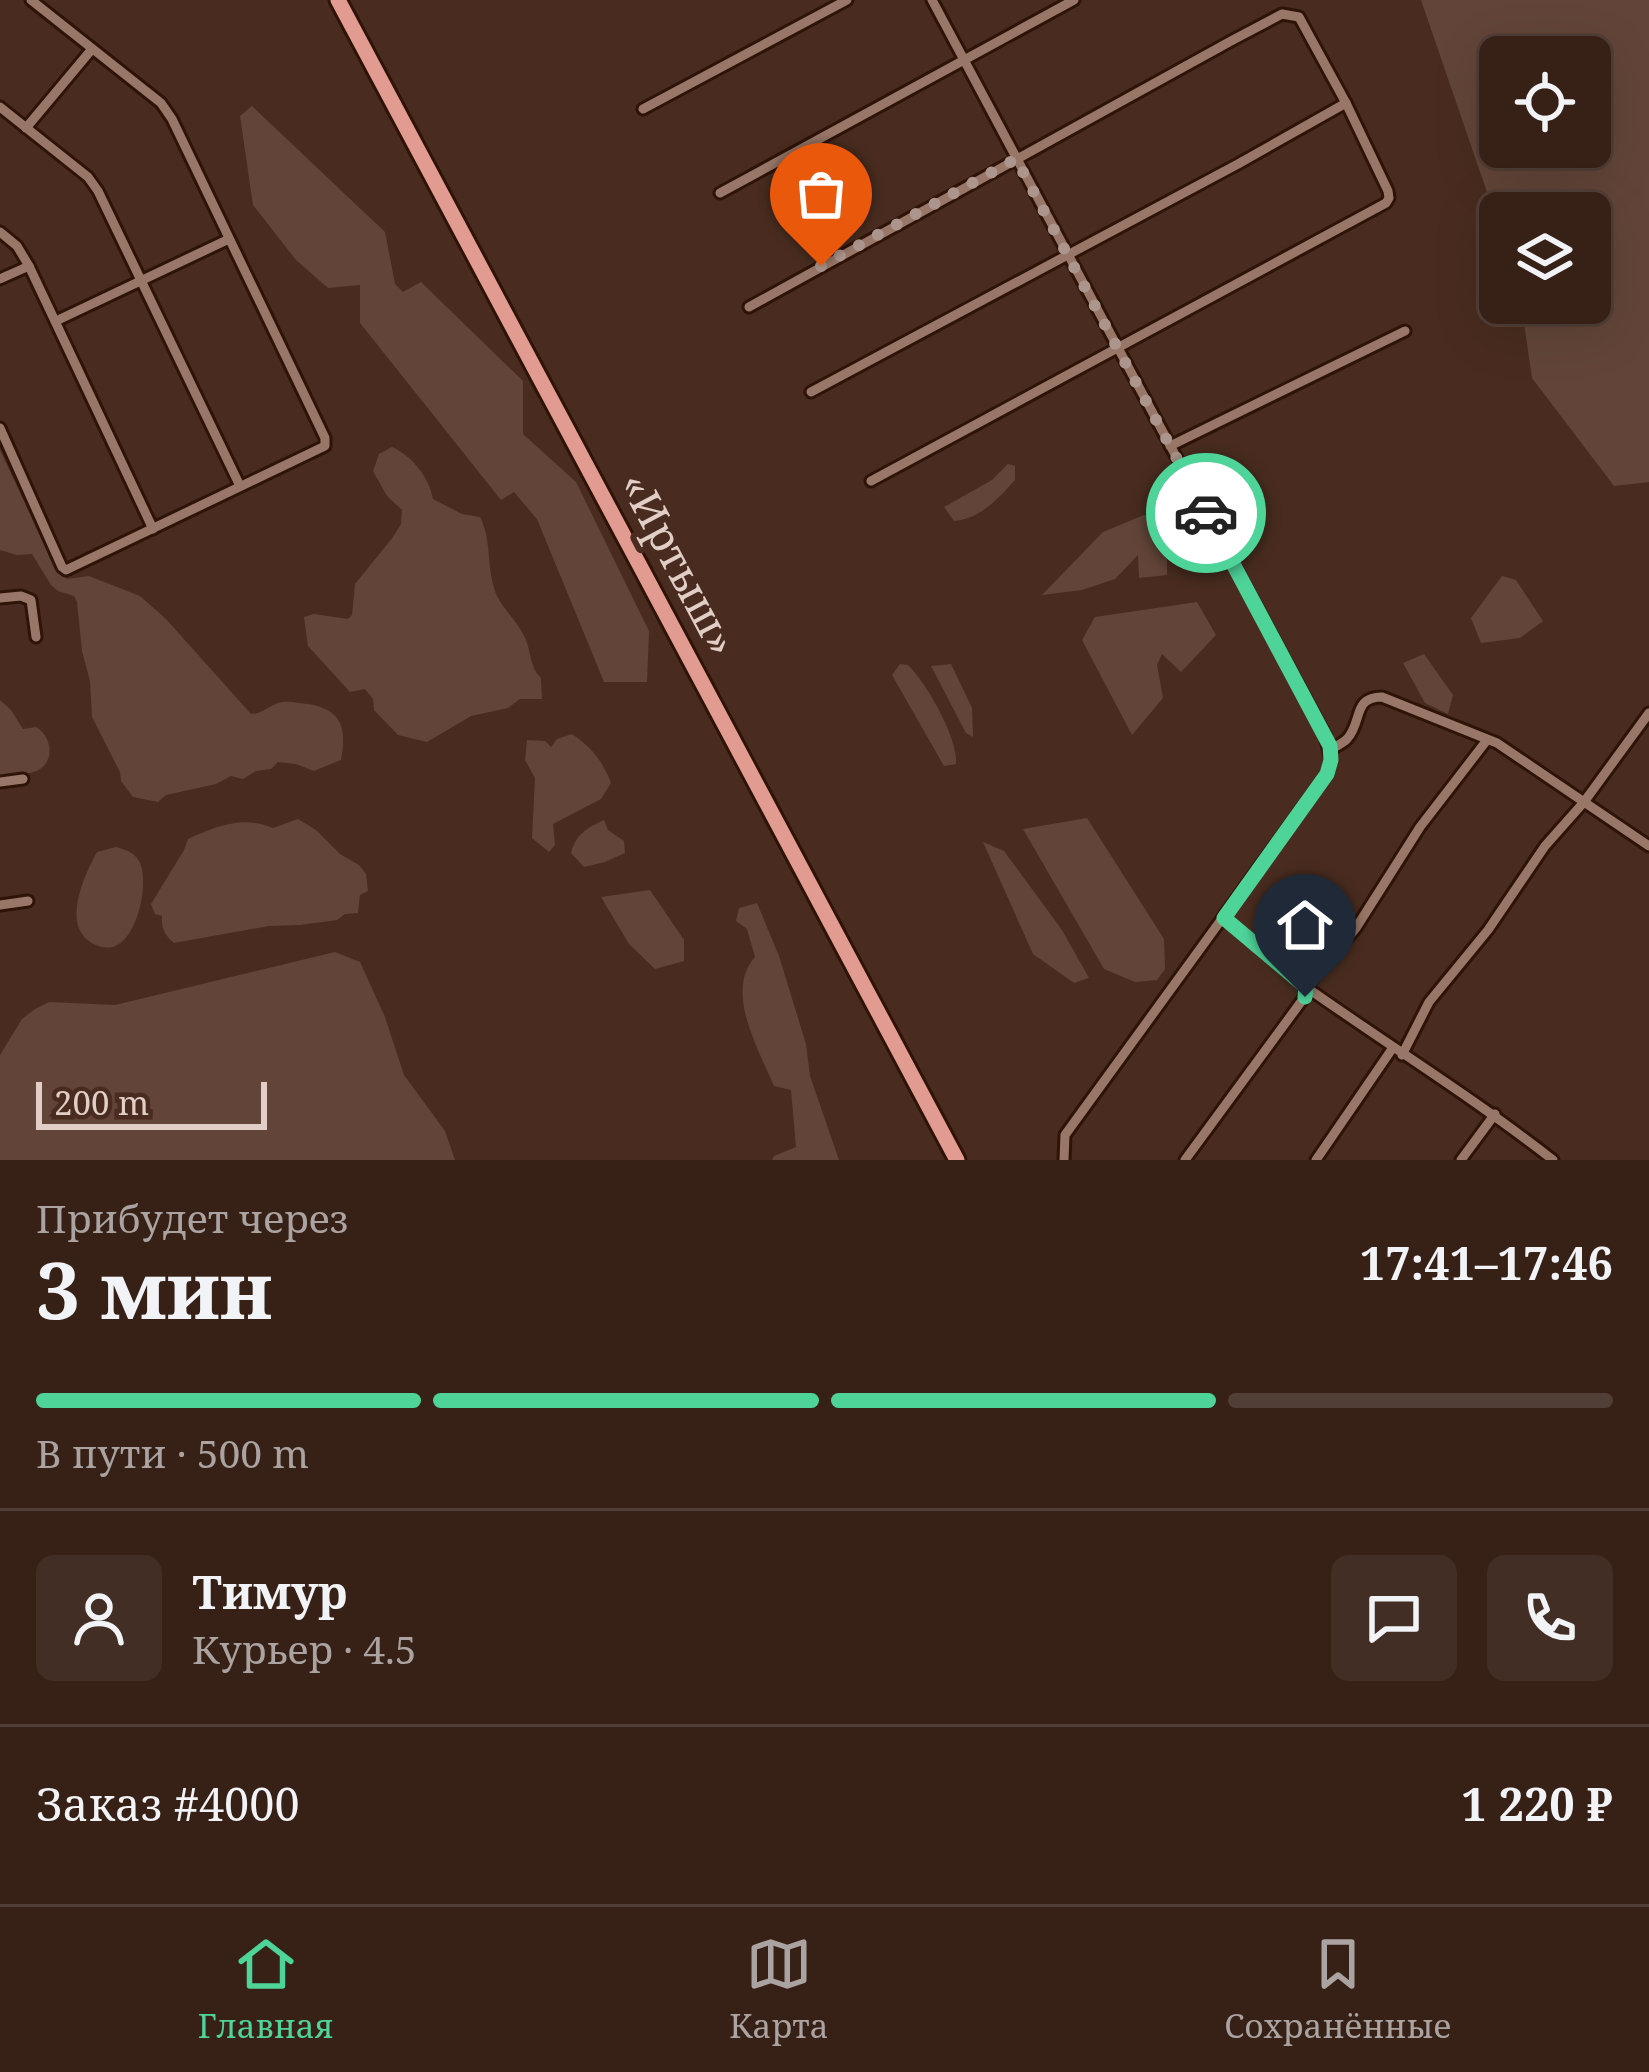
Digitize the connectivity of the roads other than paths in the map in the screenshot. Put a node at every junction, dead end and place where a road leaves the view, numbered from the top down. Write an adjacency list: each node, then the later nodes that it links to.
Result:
1 (32, 0): 6 (street)
2 (338, 0): 45 (highway, «Иртыш»)
3 (847, 0): 10 (street)
4 (932, 0): 7 (street)
5 (1074, 0): 7 (street)
6 (92, 49): 11 (street); 15 (street)
7 (964, 60): 12 (street); 13 (street)
8 (1346, 103): 12 (street); 16 (street); 23 (street)
9 (0, 106): 11 (street)
10 (643, 109)
11 (26, 128): 19 (street)
12 (1016, 159): 16 (street); 20 (street)
13 (720, 193)
14 (0, 232): 17 (street)
15 (229, 239): 19 (street); 28 (street)
16 (1067, 255): 23 (street); 24 (street)
17 (29, 266): 18 (street); 21 (street)
18 (0, 279)
19 (142, 280): 21 (street); 28 (street)
20 (749, 307)
21 (56, 321): 29 (street)
22 (1405, 331): 26 (street)
23 (1118, 350): 26 (street); 27 (street)
24 (811, 392)
25 (0, 428): 29 (street)
26 (1170, 446): 34 (street)
27 (871, 482)
28 (240, 486): 29 (street)
29 (153, 529)
30 (0, 598): 31 (street)
31 (36, 637)
32 (1649, 713): 37 (street)
33 (1487, 740): 34 (street); 37 (street); 42 (street)
34 (1330, 750): 41 (street)
35 (23, 778): 36 (street)
36 (0, 782)
37 (1584, 802): 38 (street); 43 (street)
38 (1649, 846)
39 (28, 901): 40 (street)
40 (0, 905)
41 (1224, 918): 42 (street); 46 (street)
42 (1306, 987): 43 (street); 47 (street)
43 (1397, 1052): 44 (street); 48 (street)
44 (1495, 1114): 49 (street); 50 (street)
45 (957, 1160)
46 (1064, 1160)
47 (1185, 1160)
48 (1316, 1160)
49 (1461, 1160)
50 (1553, 1160)

